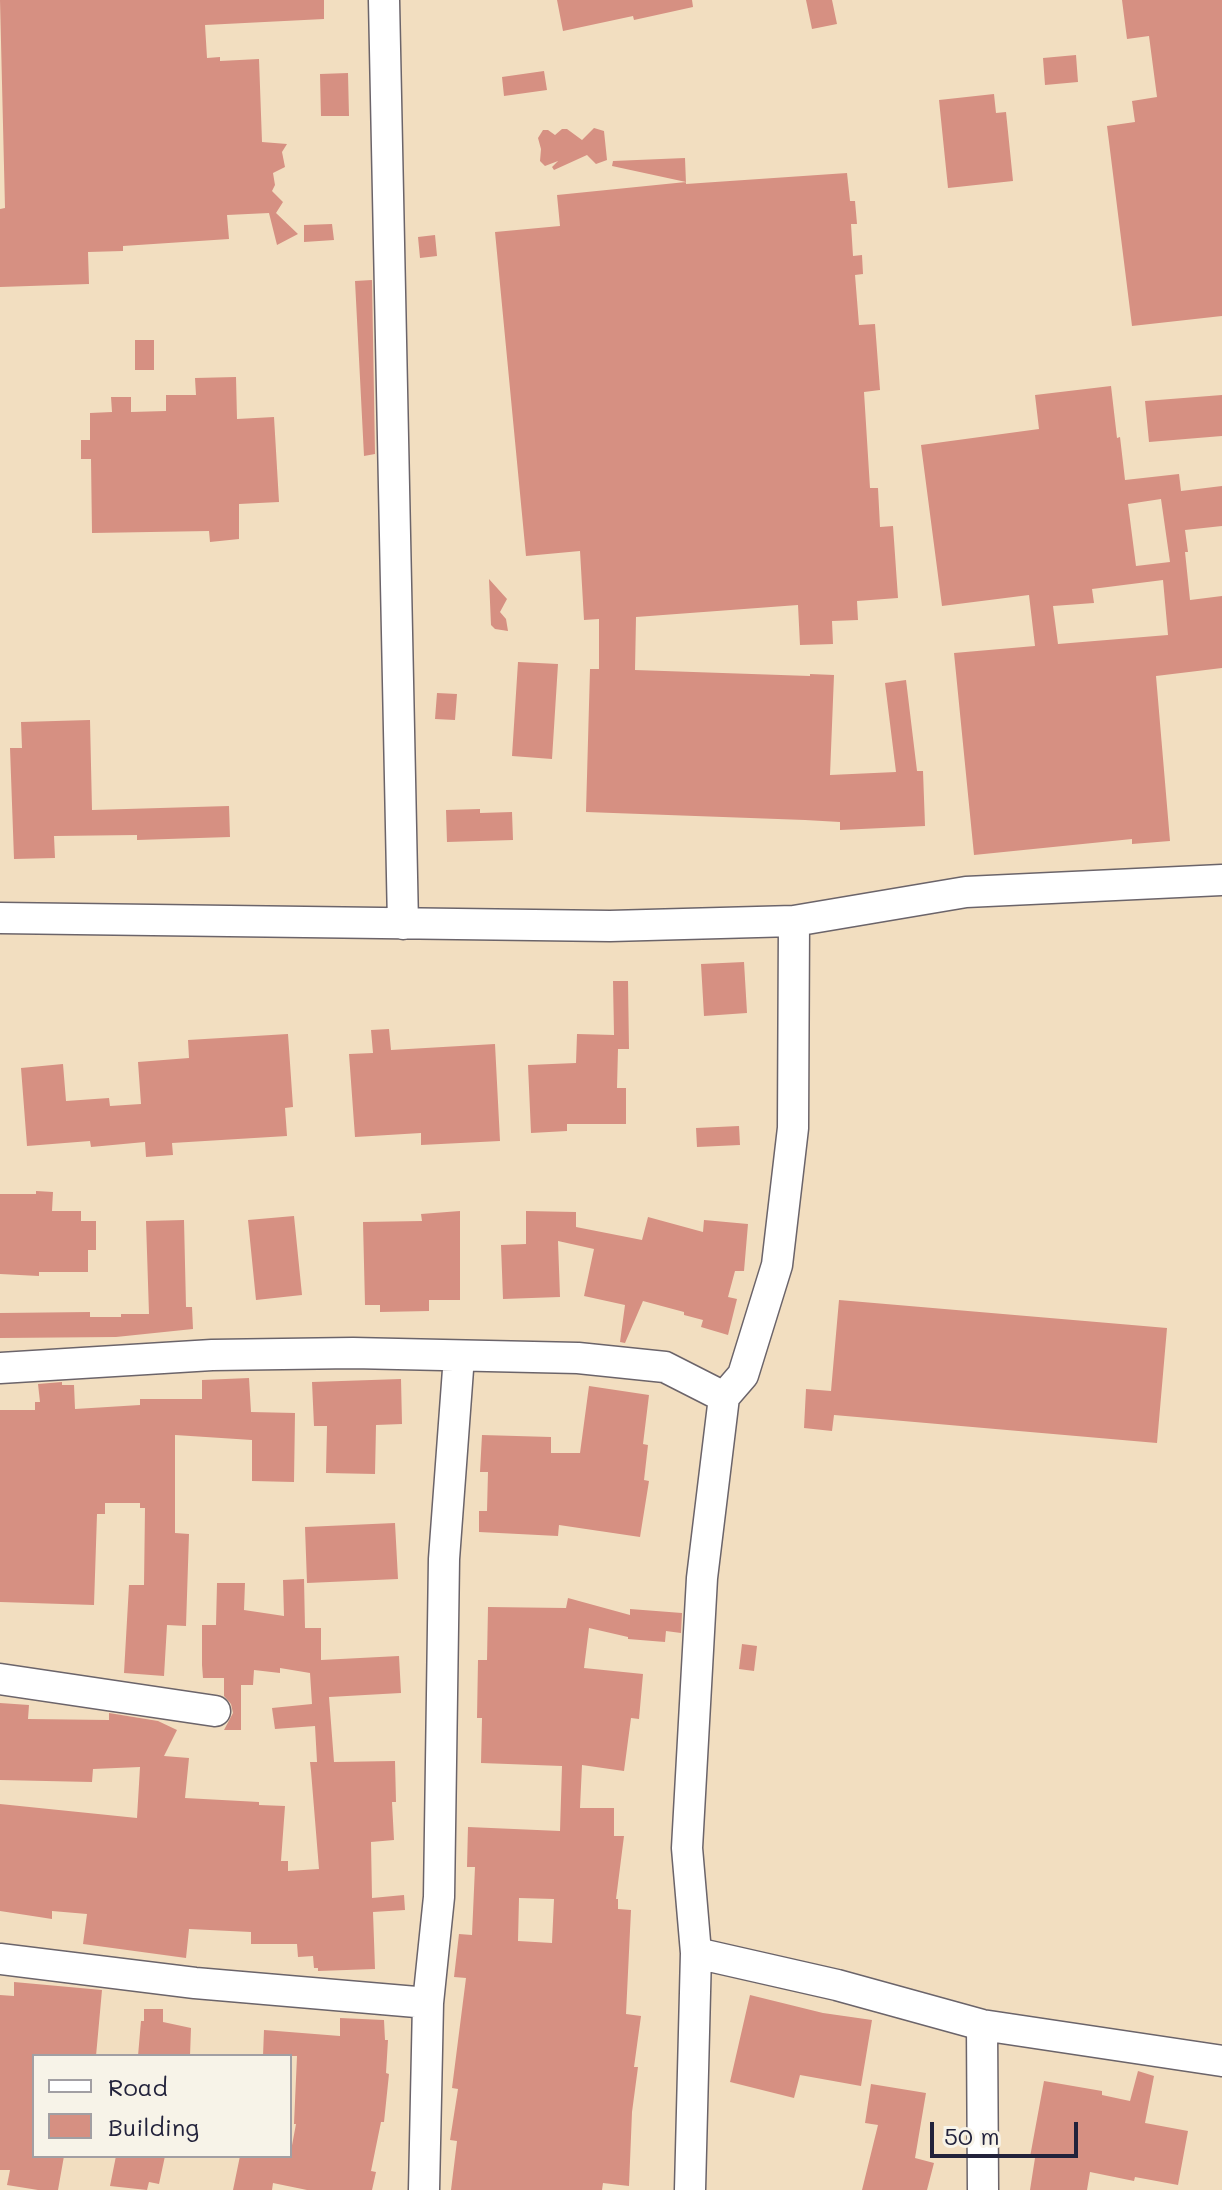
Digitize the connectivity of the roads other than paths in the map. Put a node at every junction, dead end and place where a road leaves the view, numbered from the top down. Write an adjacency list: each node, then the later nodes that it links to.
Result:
1 (384, 0): 5 (street)
2 (1222, 880): 4 (street)
3 (0, 918): 5 (street)
4 (794, 921): 5 (street); 8 (street)
5 (403, 924)
6 (459, 1356): 7 (street); 8 (street); 13 (street)
7 (0, 1368)
8 (724, 1397): 11 (street)
9 (0, 1679): 10 (street)
10 (215, 1711)
11 (696, 1953): 14 (street); 17 (street)
12 (0, 1959): 13 (street)
13 (428, 2003): 16 (street)
14 (982, 2025): 15 (street); 18 (street)
15 (1222, 2061)
16 (424, 2190)
17 (690, 2190)
18 (983, 2190)

